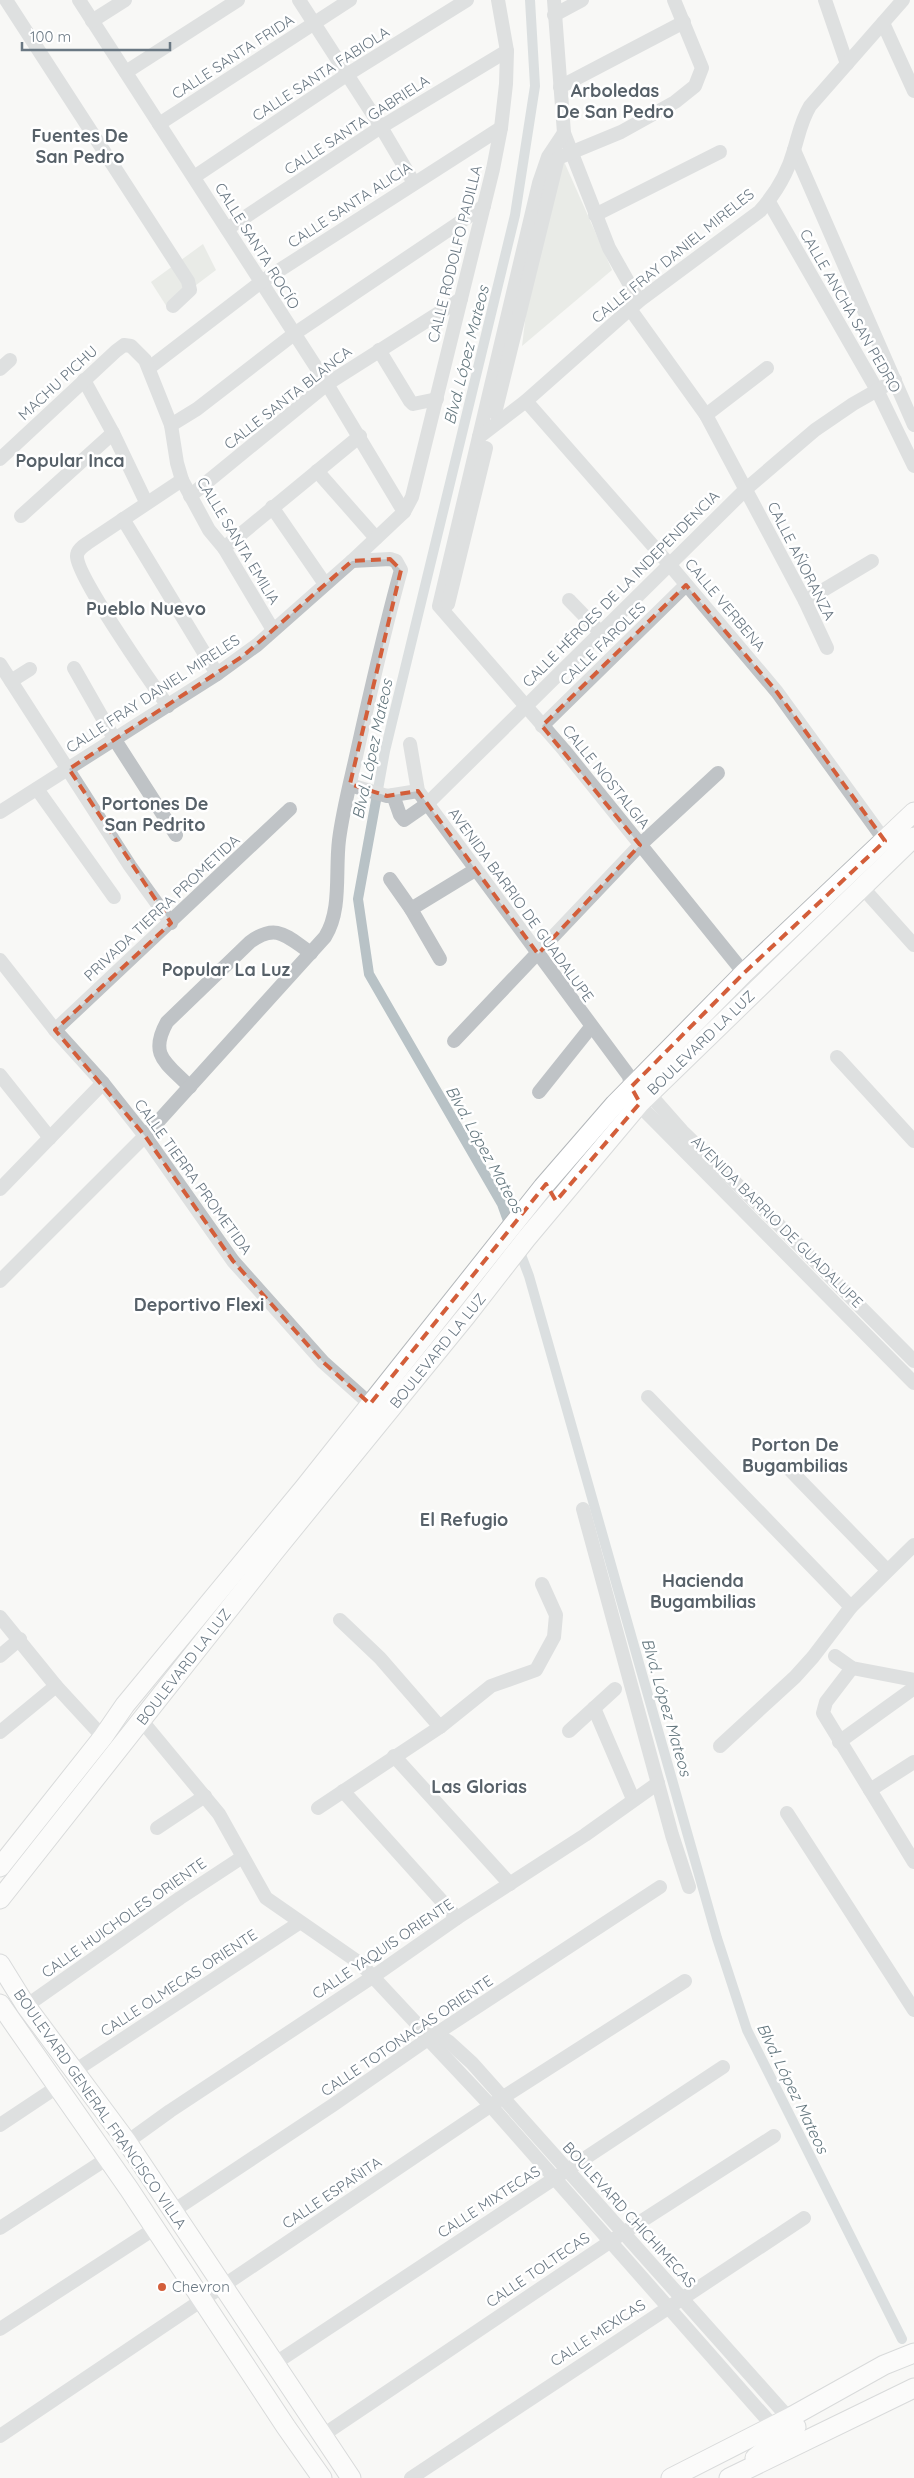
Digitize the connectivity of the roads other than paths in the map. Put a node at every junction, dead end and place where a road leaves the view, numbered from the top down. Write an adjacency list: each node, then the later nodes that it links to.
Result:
1 (6, 0): 41 (street)
2 (79, 0): 15 (street, CALLE SANTA ROCÍO)
3 (125, 0): 15 (street)
4 (238, 0): 21 (street)
5 (299, 0): 17 (street)
6 (350, 0): 17 (street, CALLE SANTA FRIDA)
7 (466, 0): 22 (street, CALLE SANTA FABIOLA)
8 (498, 0): 19 (street, CALLE RODOLFO PADILLA)
9 (554, 0): 14 (street)
10 (582, 0): 14 (street)
11 (674, 0): 16 (street)
12 (825, 0): 20 (street)
13 (903, 0): 18 (street, CALLE FRAY DANIEL MIRELES)
14 (554, 15): 23 (street)
15 (92, 21): 21 (street, CALLE SANTA ROCÍO)
16 (684, 22): 23 (street); 30 (street)
17 (314, 23): 22 (street); 25 (street, CALLE SANTA FRIDA)
18 (883, 23): 20 (street, CALLE FRAY DANIEL MIRELES); 24 (street)
19 (507, 51): 26 (street, CALLE SANTA GABRIELA); 27 (street, CALLE RODOLFO PADILLA)
20 (847, 64): 29 (street, CALLE FRAY DANIEL MIRELES)
21 (126, 72): 25 (street, CALLE SANTA ROCÍO)
22 (348, 74): 26 (street); 32 (street, CALLE SANTA FABIOLA)
23 (560, 87): 28 (street)
24 (914, 91)
25 (159, 124): 32 (street, CALLE SANTA ROCÍO)
26 (381, 127): 33 (street); 37 (street, CALLE SANTA GABRIELA)
27 (500, 128): 33 (street, CALLE SANTA ALICIA); 35 (street, CALLE RODOLFO PADILLA)
28 (564, 133): 30 (street); 59 (street)
29 (794, 150): 34 (street, CALLE FRAY DANIEL MIRELES); 48 (street, CALLE ANCHA SAN PEDRO)
30 (571, 152): 36 (street); 56 (street)
31 (720, 152): 36 (street)
32 (194, 177): 37 (street, CALLE SANTA ROCÍO)
33 (414, 183): 38 (street, CALLE SANTA ALICIA)
34 (768, 202): 40 (street, CALLE FRAY DANIEL MIRELES); 50 (street, CALLE ANCHA SAN PEDRO)
35 (484, 206): 39 (street, CALLE RODOLFO PADILLA); 42 (street)
36 (595, 215): 40 (street)
37 (227, 229): 38 (street, CALLE SANTA ROCÍO)
38 (261, 282): 42 (street, CALLE SANTA ROCÍO); 45 (street, CALLE SANTA ALICIA)
39 (461, 299): 43 (street, CALLE SANTA BLANCA); 51 (street, CALLE RODOLFO PADILLA)
40 (634, 305): 52 (street, CALLE FRAY DANIEL MIRELES); 53 (street, CALLE AÑORANZA)
41 (173, 306)
42 (294, 334): 49 (street, CALLE SANTA ROCÍO); 54 (street)
43 (379, 350): 49 (street, CALLE SANTA BLANCA); 51 (street)
44 (116, 351): 45 (street, CALLE SANTA EMILIA); 47 (street, MACHU PICHU)
45 (149, 368): 54 (street, CALLE SANTA EMILIA)
46 (767, 368): 53 (street)
47 (84, 380): 57 (street); 60 (street, MACHU PICHU)
48 (895, 380): 50 (street, CALLE HÉROES DE LA INDEPENDENCIA); 55 (street, CALLE ANCHA SAN PEDRO)
49 (327, 384): 58 (street, CALLE SANTA ROCÍO); 65 (street, CALLE SANTA BLANCA)
50 (878, 390): 61 (street, CALLE ANCHA SAN PEDRO); 64 (street, CALLE HÉROES DE LA INDEPENDENCIA)
51 (437, 399): 68 (street, CALLE RODOLFO PADILLA)
52 (526, 401): 56 (street, CALLE FRAY DANIEL MIRELES); 75 (street, CALLE VERBENA)
53 (706, 415): 64 (street, CALLE AÑORANZA)
54 (172, 425): 63 (street, CALLE SANTA EMILIA)
55 (914, 425)
56 (491, 428): 59 (street, CALLE FRAY DANIEL MIRELES); 80 (street)
57 (113, 433): 66 (street); 69 (street)
58 (360, 436): 62 (street); 68 (street, CALLE SANTA ROCÍO)
59 (479, 437): 80 (street)
60 (0, 459)
61 (914, 466)
62 (317, 470): 67 (street); 71 (street)
63 (182, 480): 65 (street, CALLE SANTA EMILIA); 66 (street)
64 (746, 489): 75 (street, CALLE HÉROES DE LA INDEPENDENCIA); 79 (street, CALLE AÑORANZA)
65 (190, 496): 72 (street, CALLE SANTA EMILIA)
66 (146, 502): 70 (street)
67 (272, 507): 72 (street); 76 (street)
68 (404, 512): 71 (street, CALLE FRAY DANIEL MIRELES)
69 (22, 516)
70 (123, 519): 87 (street); 89 (street)
71 (376, 538): 73 (street, CALLE FRAY DANIEL MIRELES)
72 (224, 548): 81 (street, CALLE SANTA EMILIA)
73 (352, 561): 76 (street, CALLE FRAY DANIEL MIRELES); 96 (street)
74 (872, 561): 79 (street)
75 (669, 564): 77 (street, CALLE VERBENA); 82 (street, CALLE HÉROES DE LA INDEPENDENCIA)
76 (325, 584): 81 (street, CALLE FRAY DANIEL MIRELES)
77 (686, 585): 91 (street, CALLE FAROLES); 106 (street, CALLE VERBENA)
78 (569, 600): 82 (street)
79 (805, 602): 83 (street, CALLE AÑORANZA)
80 (442, 610): 90 (street, CALLE NOSTALGIA)
81 (273, 630): 87 (street, CALLE FRAY DANIEL MIRELES)
82 (601, 633): 90 (street, CALLE HÉROES DE LA INDEPENDENCIA)
83 (827, 648)
84 (0, 664): 88 (street)
85 (74, 668): 92 (street)
86 (30, 669): 88 (street)
87 (217, 674): 89 (street, CALLE FRAY DANIEL MIRELES)
88 (10, 681): 94 (street)
89 (168, 706): 92 (street, CALLE FRAY DANIEL MIRELES)
90 (524, 707): 91 (street, CALLE NOSTALGIA); 100 (street, CALLE HÉROES DE LA INDEPENDENCIA)
91 (542, 726): 107 (street, CALLE NOSTALGIA)
92 (115, 740): 94 (street, CALLE FRAY DANIEL MIRELES); 104 (street)
93 (410, 744): 98 (street, AVENIDA BARRIO DE GUADALUPE)
94 (69, 769): 97 (street, CALLE FRAY DANIEL MIRELES); 113 (street)
95 (718, 773): 107 (street)
96 (353, 786): 99 (street); 115 (street)
97 (37, 789): 102 (street, CALLE FRAY DANIEL MIRELES); 111 (street)
98 (418, 791): 99 (street); 100 (street, AVENIDA BARRIO DE GUADALUPE)
99 (390, 795): 100 (street, CALLE HÉROES DE LA INDEPENDENCIA)
100 (427, 804): 108 (street, AVENIDA BARRIO DE GUADALUPE)
101 (290, 810): 113 (street, PRIVADA TIERRA PROMETIDA)
102 (0, 812)
103 (914, 812): 106 (main road, BOULEVARD LA LUZ)
104 (176, 835)
105 (914, 837): 110 (main road, BOULEVARD LA LUZ)
106 (885, 841): 119 (main road, BOULEVARD LA LUZ)
107 (640, 845): 116 (street); 119 (street, CALLE NOSTALGIA)
108 (475, 870): 112 (street); 116 (street, AVENIDA BARRIO DE GUADALUPE)
109 (390, 879): 112 (street)
110 (862, 886): 114 (street); 127 (main road, BOULEVARD LA LUZ)
111 (114, 897)
112 (411, 909): 117 (street)
113 (171, 922): 121 (street, PRIVADA TIERRA PROMETIDA)
114 (914, 945)
115 (311, 953): 126 (street); 126 (street)
116 (538, 954): 120 (street, AVENIDA BARRIO DE GUADALUPE); 122 (street)
117 (440, 959)
118 (0, 960): 121 (street, CALLE TIERRA PROMETIDA)
119 (744, 973): 127 (main road, BOULEVARD LA LUZ)
120 (591, 1027): 127 (street, AVENIDA BARRIO DE GUADALUPE); 128 (street)
121 (55, 1030): 125 (street, CALLE TIERRA PROMETIDA)
122 (454, 1042)
123 (837, 1057): 131 (street)
124 (0, 1075): 130 (street)
125 (103, 1083): 129 (street, CALLE TIERRA PROMETIDA); 130 (street)
126 (190, 1087): 129 (street)
127 (637, 1088): 132 (main road, BOULEVARD LA LUZ); 134 (main road, BOULEVARD LA LUZ); 136 (street, AVENIDA BARRIO DE GUADALUPE); 137 (street, AVENIDA BARRIO DE GUADALUPE)
128 (539, 1092)
129 (145, 1136): 135 (street); 139 (street, CALLE TIERRA PROMETIDA)
130 (50, 1138): 133 (street)
131 (914, 1141)
132 (543, 1187): 134 (main road); 139 (main road, BOULEVARD LA LUZ)
133 (0, 1189)
134 (556, 1201): 157 (main road, BOULEVARD LA LUZ)
135 (0, 1280)
136 (914, 1361)
137 (914, 1382)
138 (648, 1397): 145 (street)
139 (370, 1404): 161 (main road, BOULEVARD LA LUZ)
140 (789, 1469): 143 (street)
141 (583, 1510): 166 (street)
142 (914, 1545): 143 (street)
143 (887, 1570): 145 (street)
144 (542, 1584): 158 (street)
145 (852, 1607): 163 (street)
146 (0, 1617): 148 (street)
147 (340, 1620): 158 (street)
148 (20, 1639): 149 (street); 153 (street)
149 (0, 1656)
150 (835, 1656): 151 (street)
151 (852, 1668): 152 (street); 162 (street)
152 (914, 1680)
153 (56, 1686): 160 (street); 161 (street)
154 (914, 1688): 162 (street)
155 (615, 1689): 156 (street)
156 (594, 1708): 159 (street); 170 (street)
157 (142, 1721): 169 (street, BOULEVARD CHICHIMECAS); 181 (main road, BOULEVARD LA LUZ)
158 (440, 1727): 164 (street)
159 (569, 1730)
160 (0, 1732)
161 (103, 1737): 177 (main road, BOULEVARD LA LUZ)
162 (839, 1742): 167 (street)
163 (720, 1746)
164 (394, 1756): 168 (street); 178 (street)
165 (914, 1762): 167 (street)
166 (658, 1784): 170 (street, CALLE YAQUIS ORIENTE); 180 (street)
167 (870, 1790): 174 (street)
168 (343, 1791): 171 (street); 183 (street)
169 (205, 1796): 173 (street); 175 (street, BOULEVARD CHICHIMECAS)
170 (634, 1799): 178 (street, CALLE YAQUIS ORIENTE)
171 (318, 1808)
172 (787, 1813): 190 (street)
173 (157, 1828)
174 (909, 1842): 176 (street)
175 (242, 1858): 184 (street, BOULEVARD CHICHIMECAS); 189 (street, CALLE HUICHOLES ORIENTE)
176 (914, 1862)
177 (0, 1866)
178 (510, 1884): 183 (street, CALLE YAQUIS ORIENTE)
179 (660, 1887): 192 (street, CALLE TOTONACAS ORIENTE)
180 (689, 1887)
181 (5, 1893): 182 (main road, BOULEVARD LA LUZ)
182 (0, 1911)
183 (457, 1918): 187 (street, CALLE YAQUIS ORIENTE)
184 (299, 1923): 187 (street, BOULEVARD CHICHIMECAS); 194 (street, CALLE OLMECAS ORIENTE)
185 (0, 1964): 186 (main road, BOULEVARD GENERAL FRANCISCO VILLA)
186 (5, 1976): 189 (main road, BOULEVARD GENERAL FRANCISCO VILLA)
187 (374, 1976): 192 (street, BOULEVARD CHICHIMECAS); 199 (street, CALLE YAQUIS ORIENTE)
188 (685, 1981): 196 (street, CALLE ESPAÑITA)
189 (26, 2006): 194 (main road, BOULEVARD GENERAL FRANCISCO VILLA)
190 (914, 2010)
191 (3, 2015): 195 (main road, BOULEVARD GENERAL FRANCISCO VILLA)
192 (433, 2036): 196 (street, BOULEVARD CHICHIMECAS); 204 (street, CALLE TOTONACAS ORIENTE)
193 (723, 2067): 201 (street, CALLE MIXTECAS)
194 (76, 2070): 199 (main road, BOULEVARD GENERAL FRANCISCO VILLA)
195 (57, 2087): 197 (street); 200 (main road, BOULEVARD GENERAL FRANCISCO VILLA)
196 (496, 2102): 201 (street, BOULEVARD CHICHIMECAS); 202 (street, BOULEVARD CHICHIMECAS); 210 (street, CALLE ESPAÑITA)
197 (0, 2125)
198 (774, 2136): 208 (street, CALLE TOLTECAS)
199 (127, 2142): 204 (main road, BOULEVARD GENERAL FRANCISCO VILLA)
200 (108, 2158): 203 (main road, BOULEVARD GENERAL FRANCISCO VILLA); 206 (street)
201 (567, 2171): 202 (street, CALLE MIXTECAS); 208 (street, BOULEVARD CHICHIMECAS)
202 (555, 2178): 209 (street, BOULEVARD CHICHIMECAS); 216 (street, CALLE MIXTECAS)
203 (129, 2189): 207 (main road, BOULEVARD GENERAL FRANCISCO VILLA); 210 (main road)
204 (173, 2211): 210 (main road, BOULEVARD GENERAL FRANCISCO VILLA)
205 (804, 2218): 211 (street, CALLE MEXICAS)
206 (0, 2228)
207 (154, 2228): 212 (main road, BOULEVARD GENERAL FRANCISCO VILLA); 214 (street)
208 (623, 2233): 209 (street, CALLE TOLTECAS); 211 (street, BOULEVARD CHICHIMECAS)
209 (610, 2242): 213 (street, BOULEVARD CHICHIMECAS); 219 (street, CALLE TOLTECAS)
210 (222, 2288): 212 (street, CALLE ESPAÑITA); 216 (main road, BOULEVARD GENERAL FRANCISCO VILLA)
211 (682, 2298): 213 (street, CALLE MEXICAS); 218 (street, BOULEVARD CHICHIMECAS)
212 (202, 2301): 220 (street, CALLE ESPAÑITA); 222 (main road, BOULEVARD GENERAL FRANCISCO VILLA)
213 (668, 2306): 218 (street, BOULEVARD CHICHIMECAS); 224 (street, CALLE MEXICAS)
214 (0, 2329)
215 (914, 2353): 218 (main road)
216 (274, 2364): 219 (main road, BOULEVARD GENERAL FRANCISCO VILLA)
217 (911, 2392): 218 (main road)
218 (789, 2433): 221 (main road); 225 (main road)
219 (322, 2435): 223 (main road, BOULEVARD GENERAL FRANCISCO VILLA)
220 (0, 2436)
221 (737, 2474)
222 (322, 2478)
223 (351, 2478)
224 (411, 2478)
225 (670, 2478)

